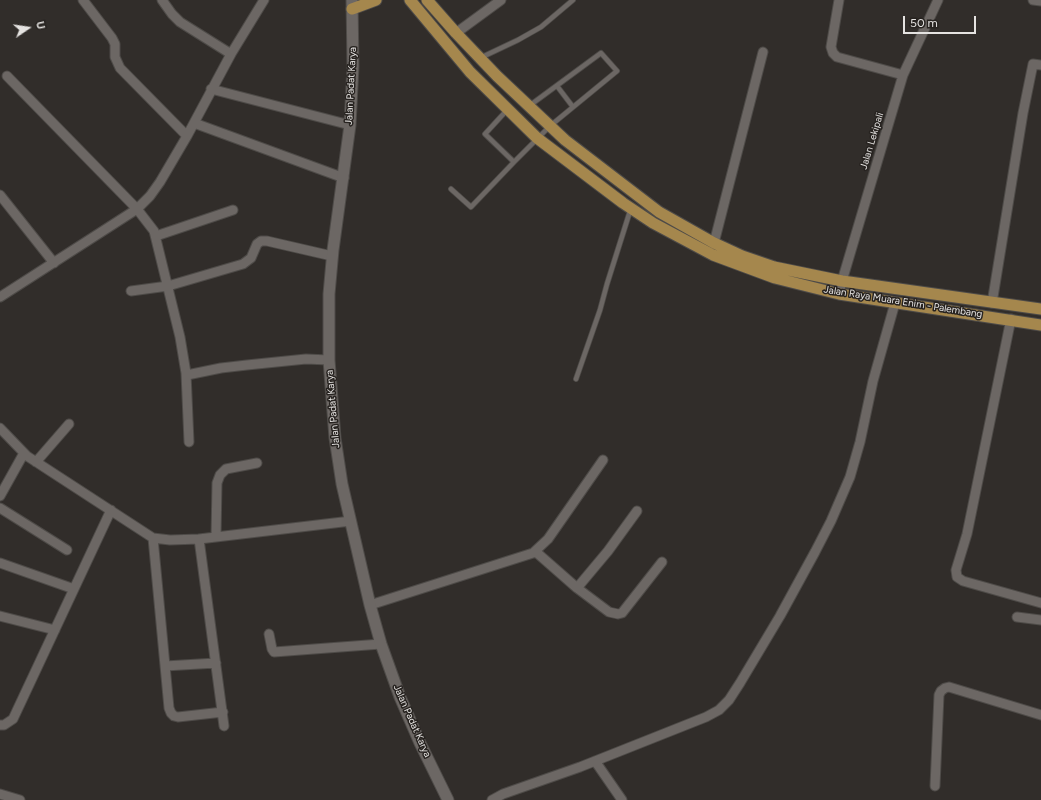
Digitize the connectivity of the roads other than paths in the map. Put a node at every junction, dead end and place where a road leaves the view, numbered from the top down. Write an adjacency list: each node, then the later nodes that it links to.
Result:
1 (83, 0): 29 (street)
2 (162, 0): 16 (street)
3 (264, 0): 16 (street)
4 (376, 0): 13 (main road)
5 (410, 0): 25 (main road, Jalan Raya Muara Enim - Palembang)
6 (427, 0): 14 (main road, Jalan Raya Muara Enim - Palembang)
7 (501, 0): 14 (street)
8 (573, 0): 17 (lane)
9 (839, 0): 19 (street)
10 (938, 0): 19 (street, Jalan Lekipali)
11 (1033, 0): 12 (street)
12 (1041, 1)
13 (352, 4): 27 (street, Jalan Padat Karya)
14 (456, 33): 17 (main road, Jalan Raya Muara Enim - Palembang)
15 (763, 52): 39 (street)
16 (231, 54): 22 (street)
17 (480, 58): 23 (main road, Jalan Raya Muara Enim - Palembang)
18 (1041, 65): 47 (street)
19 (903, 75): 42 (street, Jalan Lekipali)
20 (7, 76): 36 (street)
21 (557, 86): 23 (lane); 24 (lane); 24 (lane)
22 (211, 89): 26 (street); 27 (street)
23 (529, 106): 28 (main road, Jalan Raya Muara Enim - Palembang)
24 (573, 107): 28 (lane)
25 (508, 109): 30 (main road, Jalan Raya Muara Enim - Palembang); 31 (lane)
26 (194, 123): 29 (street); 32 (street)
27 (350, 124): 32 (street, Jalan Padat Karya)
28 (550, 126): 30 (lane); 39 (main road, Jalan Raya Muara Enim - Palembang)
29 (187, 136): 36 (street)
30 (538, 138): 31 (lane); 35 (main road, Jalan Raya Muara Enim - Palembang)
31 (514, 162): 33 (lane)
32 (344, 178): 40 (street, Jalan Padat Karya)
33 (451, 189)
34 (0, 195): 41 (street)
35 (631, 208): 45 (main road, Jalan Raya Muara Enim - Palembang); 54 (lane)
36 (137, 209): 38 (street); 41 (street)
37 (233, 210): 38 (street)
38 (156, 236): 43 (street)
39 (714, 244): 42 (main road, Jalan Raya Muara Enim - Palembang)
40 (332, 256): 43 (street); 52 (street, Jalan Padat Karya)
41 (54, 262): 46 (street)
42 (842, 281): 45 (street, Jalan Lekipali); 47 (main road, Jalan Raya Muara Enim - Palembang)
43 (168, 286): 44 (street); 53 (street)
44 (131, 291)
45 (839, 294): 48 (main road, Jalan Raya Muara Enim - Palembang)
46 (0, 297)
47 (992, 302): 49 (main road, Jalan Raya Muara Enim - Palembang)
48 (895, 303): 50 (main road, Jalan Raya Muara Enim - Palembang); 90 (street)
49 (1041, 309)
50 (1011, 319): 51 (main road, Jalan Raya Muara Enim - Palembang); 76 (street)
51 (1041, 325)
52 (329, 360): 53 (street); 66 (street, Jalan Padat Karya)
53 (187, 375): 57 (street)
54 (576, 379)
55 (69, 424): 60 (street)
56 (0, 428): 58 (street)
57 (189, 442)
58 (24, 453): 60 (street); 62 (street)
59 (603, 460): 71 (street)
60 (36, 462): 64 (street)
61 (258, 463): 67 (street)
62 (0, 496)
63 (0, 508): 70 (street)
64 (111, 510): 68 (street); 75 (street)
65 (637, 511): 74 (street)
66 (351, 521): 67 (street); 77 (street, Jalan Padat Karya)
67 (216, 536): 69 (street)
68 (153, 538): 69 (street); 85 (street)
69 (199, 539): 84 (street)
70 (67, 550)
71 (536, 552): 74 (street); 77 (street)
72 (662, 562): 74 (street)
73 (0, 563): 75 (street)
74 (577, 588)
75 (74, 589): 81 (street)
76 (1041, 603)
77 (370, 605): 83 (street, Jalan Padat Karya)
78 (0, 616): 81 (street)
79 (1017, 617): 80 (street)
80 (1041, 620)
81 (54, 630): 88 (street)
82 (269, 634): 83 (street)
83 (381, 644): 94 (street, Jalan Padat Karya)
84 (216, 663): 85 (street); 86 (street)
85 (165, 666): 86 (street)
86 (223, 712): 89 (street)
87 (1041, 715): 91 (street)
88 (0, 725)
89 (224, 726)
90 (595, 761): 95 (street); 96 (street)
91 (935, 786)
92 (0, 794): 93 (street)
93 (20, 800)
94 (448, 800)
95 (492, 800)
96 (622, 800)

